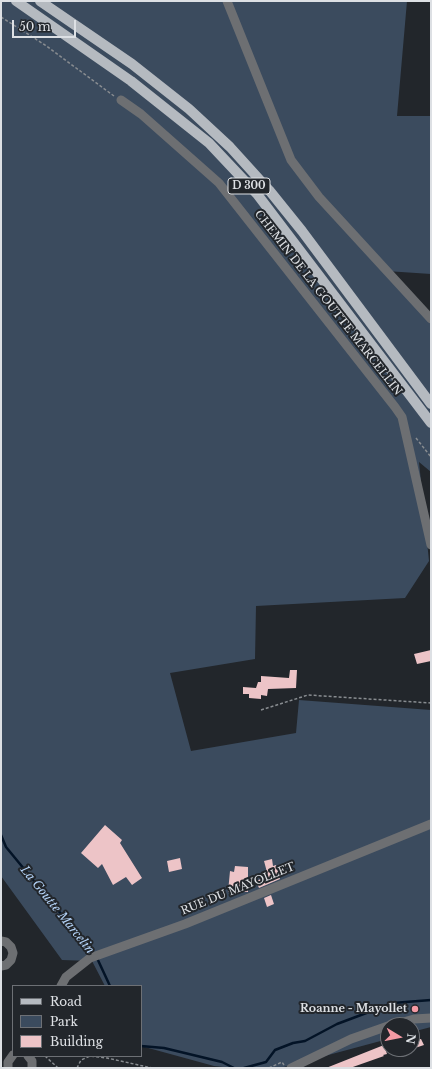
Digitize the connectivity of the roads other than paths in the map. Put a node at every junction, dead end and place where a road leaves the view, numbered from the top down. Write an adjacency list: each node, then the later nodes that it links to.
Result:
1 (16, 1): 7 (main road, D 300)
2 (40, 1): 6 (main road, D 300)
3 (227, 1): 5 (street)
4 (121, 100): 8 (street, CHEMIN DE LA GOUTTE MARCELLIN)
5 (431, 319)
6 (431, 404)
7 (431, 423)
8 (431, 545)
9 (431, 824): 12 (street, RUE DU MAYOLLET)
10 (1, 941): 11 (street)
11 (1, 966)
12 (62, 985)
13 (431, 1018): 14 (street)
14 (420, 1019)
15 (380, 1029): 18 (street)
16 (29, 1057): 17 (street)
17 (32, 1068)
18 (291, 1068)

